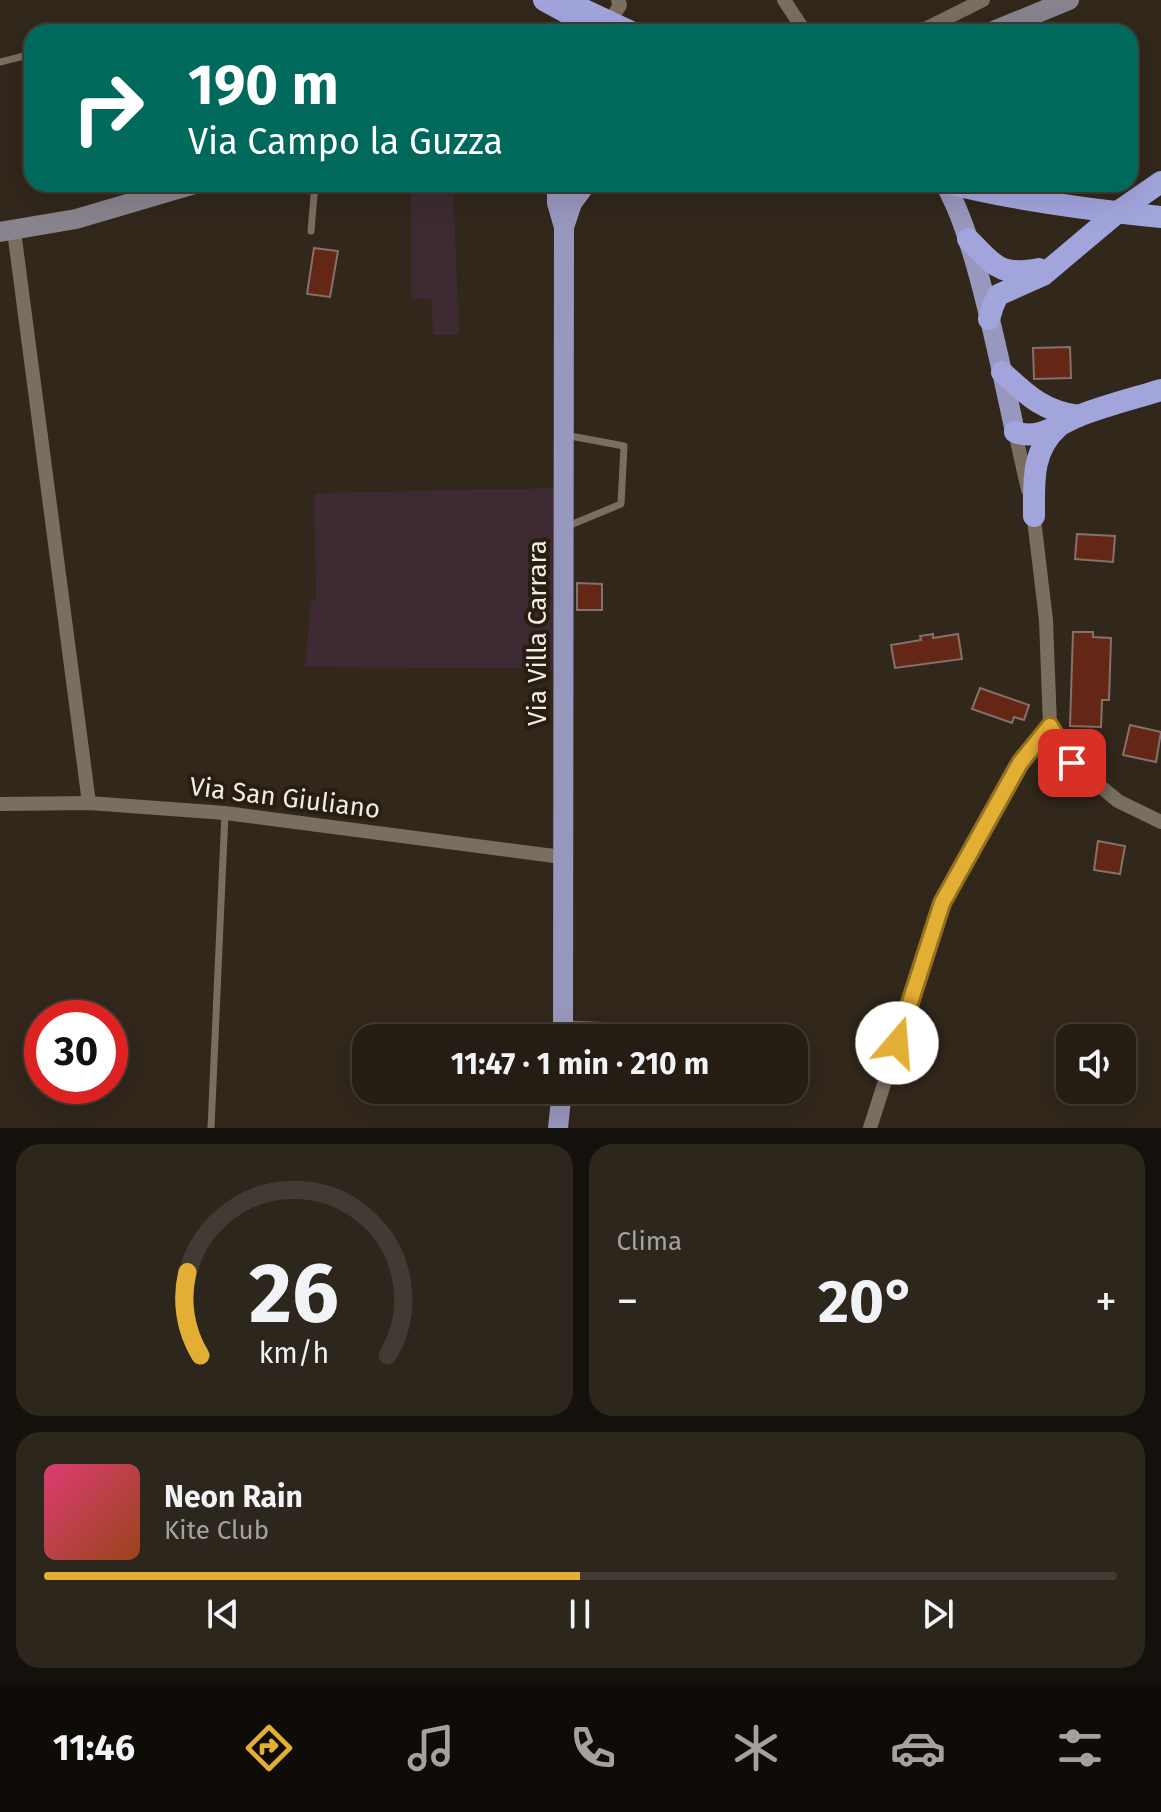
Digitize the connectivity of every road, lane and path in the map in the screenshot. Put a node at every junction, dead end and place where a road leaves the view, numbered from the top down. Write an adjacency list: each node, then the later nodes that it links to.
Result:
1 (544, 0): 7 (highway)
2 (563, 0): 9 (highway)
3 (618, 0): 8 (street)
4 (784, 0): 10 (street)
5 (983, 0): 11 (street)
6 (1069, 0): 12 (main road)
7 (605, 24)
8 (609, 24)
9 (614, 24)
10 (800, 24)
11 (935, 24)
12 (1012, 24)
13 (24, 56): 14 (lane)
14 (0, 62)
15 (1161, 182): 26 (highway)
16 (168, 192): 23 (main road)
17 (314, 192): 24 (lane)
18 (580, 192): 21 (main road)
19 (949, 192): 25 (main road)
20 (993, 192): 22 (highway)
21 (561, 207): 32 (main road, Via Villa Carrara)
22 (1161, 217)
23 (7, 231): 36 (street)
24 (311, 231)
25 (968, 239): 26 (highway); 27 (main road)
26 (1062, 259): 27 (highway)
27 (989, 319): 28 (main road)
28 (1002, 372): 30 (highway); 31 (main road)
29 (1161, 390): 30 (highway)
30 (1067, 419): 31 (highway); 33 (highway)
31 (1015, 432): 33 (street)
32 (563, 435): 34 (main road, Via Villa Carrara); 34 (lane)
33 (1034, 516): 35 (street)
34 (563, 528): 40 (main road, Via Villa Carrara)
35 (1050, 726): 39 (street); 45 (street)
36 (89, 803): 37 (street, Via San Giuliano); 38 (street, Via San Giuliano)
37 (0, 804)
38 (225, 813): 40 (street, Via San Giuliano); 43 (lane)
39 (1161, 822)
40 (562, 857): 41 (main road, Via Villa Carrara)
41 (563, 1024)
42 (561, 1104): 44 (main road)
43 (211, 1128)
44 (558, 1128)
45 (870, 1128)

